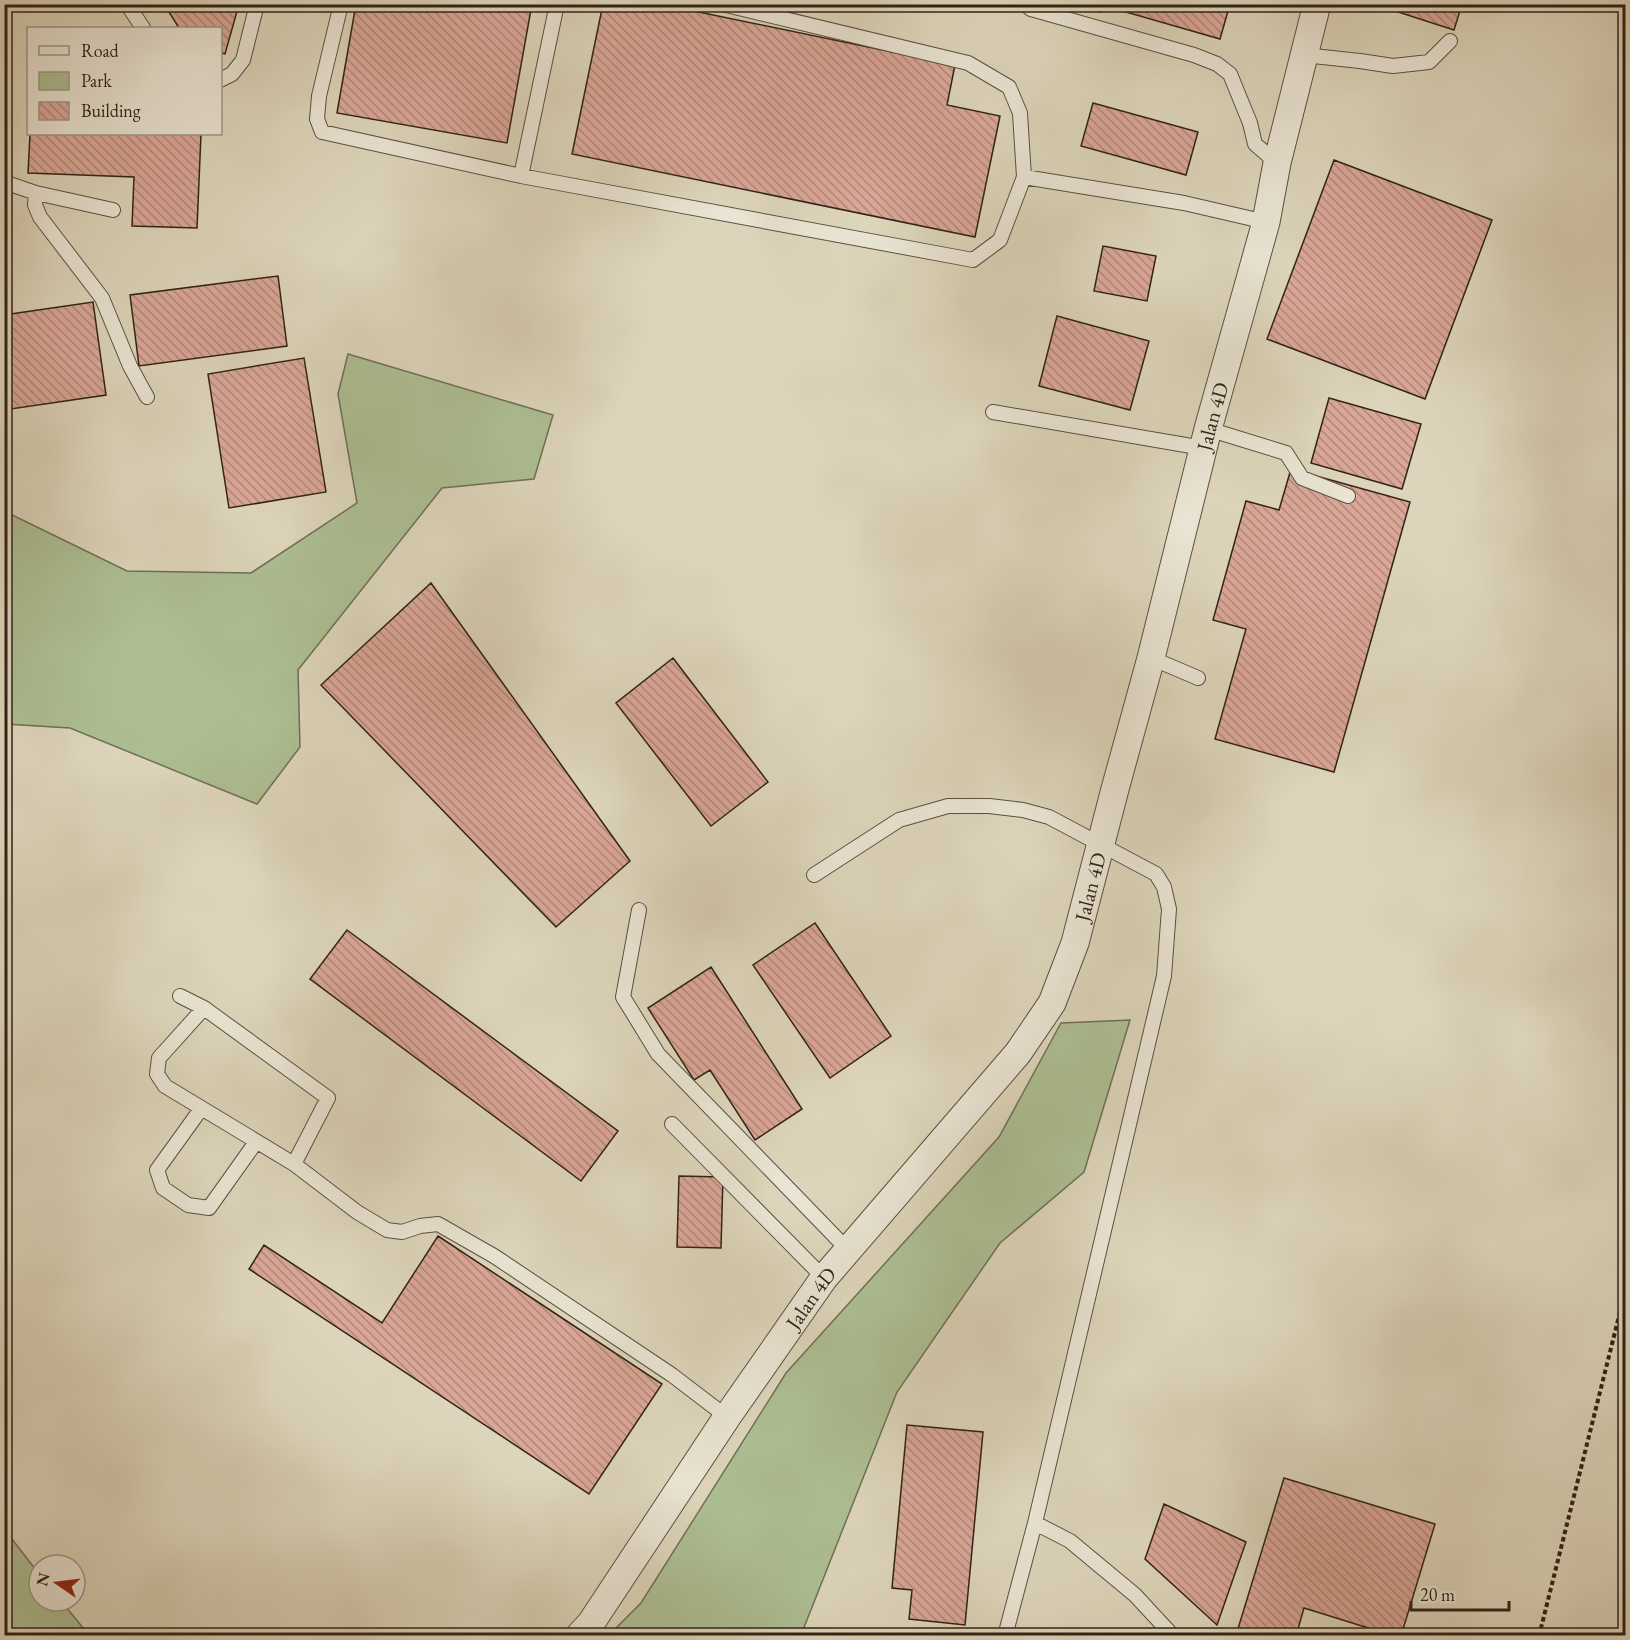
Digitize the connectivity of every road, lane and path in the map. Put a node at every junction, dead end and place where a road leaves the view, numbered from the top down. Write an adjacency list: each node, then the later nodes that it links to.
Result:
1 (127, 4): 8 (lane)
2 (256, 4): 11 (lane)
3 (341, 4): 13 (lane)
4 (557, 4): 13 (lane)
5 (722, 4): 14 (lane)
6 (1025, 4): 12 (lane)
7 (1317, 4): 10 (street, Jalan 4D)
8 (142, 27)
9 (1450, 41): 10 (lane)
10 (1304, 55): 12 (street, Jalan 4D)
11 (222, 79)
12 (1277, 163): 18 (street, Jalan 4D)
13 (521, 176): 14 (lane)
14 (1024, 177): 18 (lane)
15 (4, 182): 16 (lane)
16 (36, 192): 17 (lane); 19 (lane)
17 (113, 210)
18 (1266, 222): 21 (street, Jalan 4D)
19 (147, 398)
20 (993, 412): 21 (lane)
21 (1205, 438): 22 (lane); 23 (street, Jalan 4D)
22 (1348, 496)
23 (1151, 658): 24 (lane); 25 (street, Jalan 4D)
24 (1198, 678)
25 (1101, 843): 26 (lane); 34 (street, Jalan 4D); 38 (lane)
26 (814, 875)
27 (639, 910): 34 (lane)
28 (180, 996): 29 (lane)
29 (204, 1008): 30 (lane); 33 (lane)
30 (201, 1109): 32 (lane); 32 (lane)
31 (672, 1124): 35 (lane)
32 (256, 1142): 33 (lane)
33 (294, 1164): 37 (lane)
34 (848, 1250): 35 (street, Jalan 4D)
35 (824, 1278): 37 (street, Jalan 4D)
36 (1626, 1287): 42 (path)
37 (727, 1417): 39 (street, Jalan 4D)
38 (1035, 1523): 40 (lane); 41 (lane)
39 (579, 1635)
40 (1005, 1635)
41 (1173, 1635)
42 (1539, 1635)

